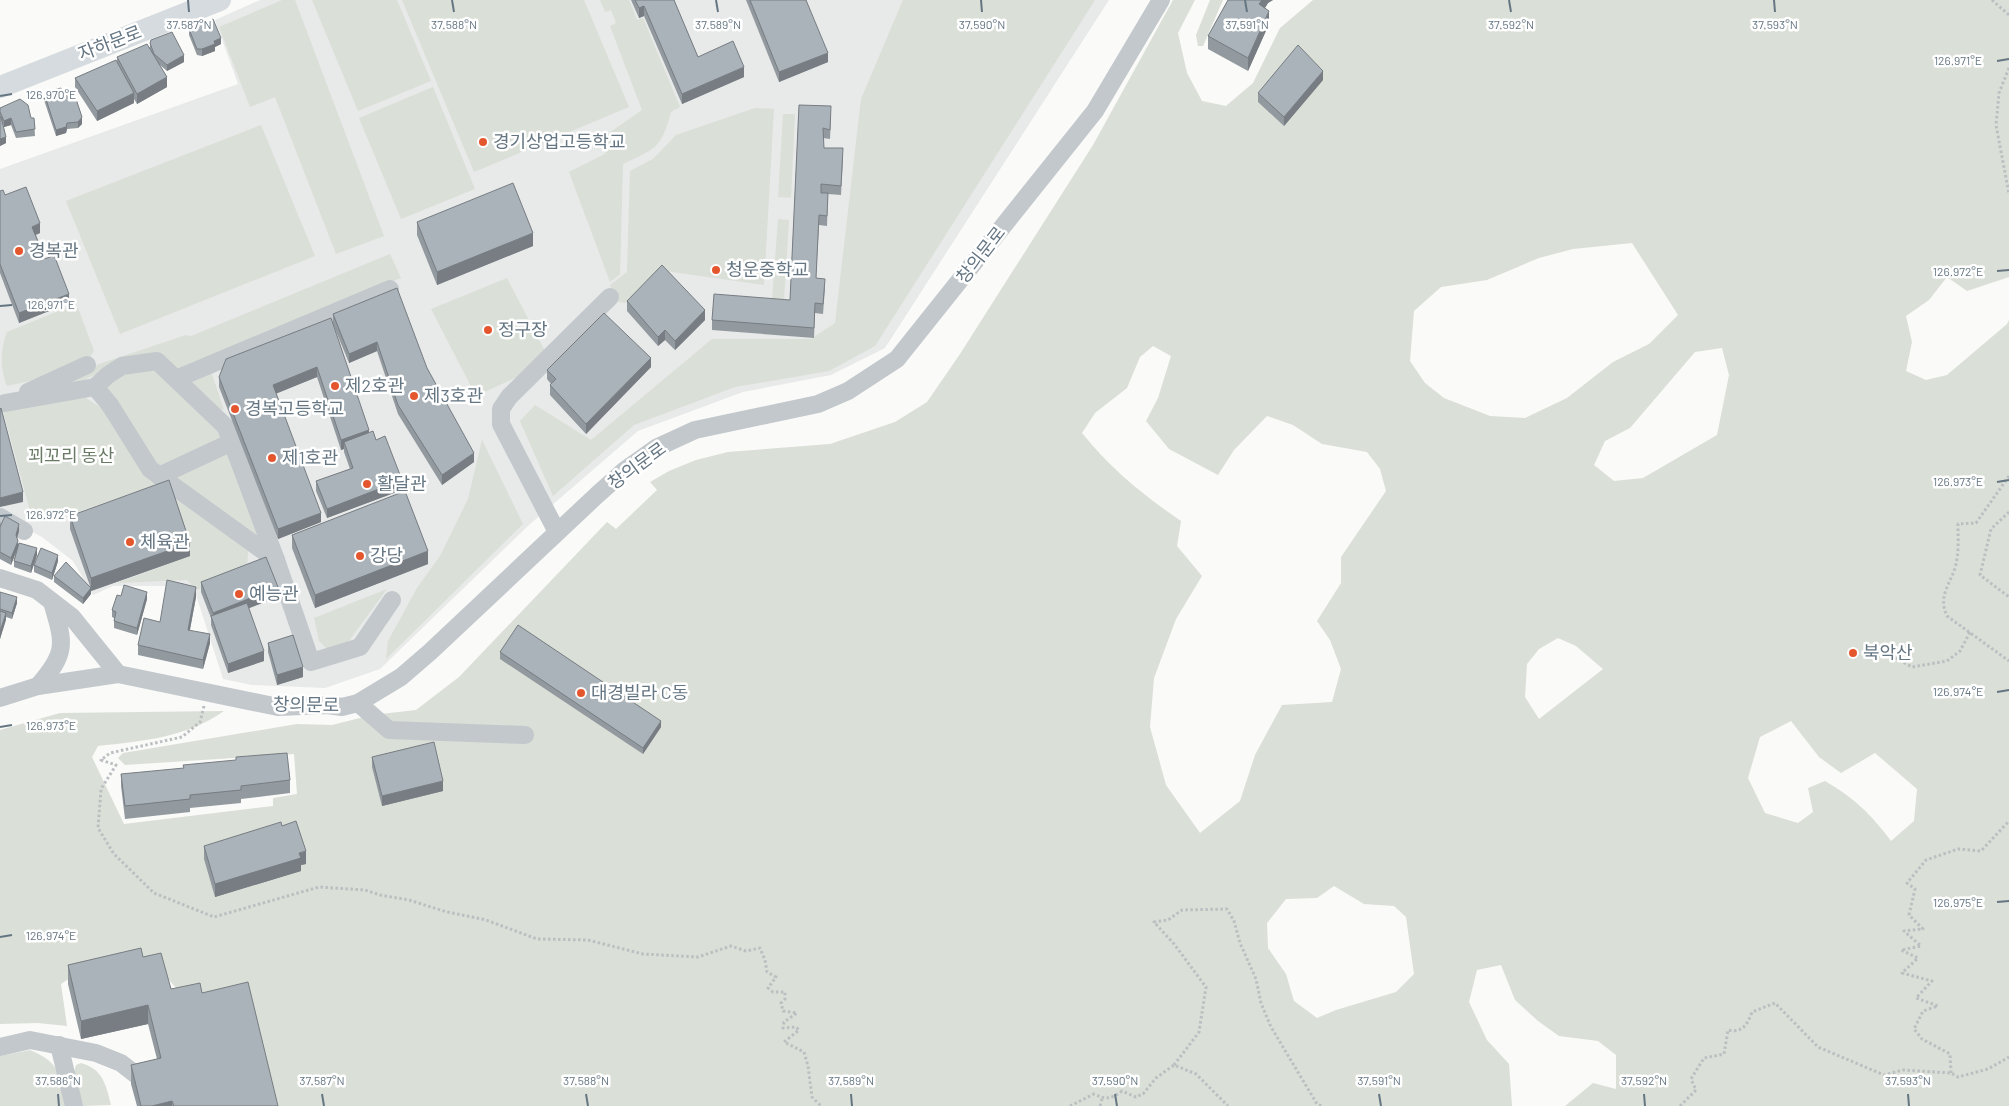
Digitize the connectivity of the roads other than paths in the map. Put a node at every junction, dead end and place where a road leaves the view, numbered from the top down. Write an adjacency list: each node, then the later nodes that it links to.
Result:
1 (220, 0): 3 (main road, 자하문로)
2 (1161, 0): 14 (street, 창의문로)
3 (0, 87)
4 (390, 289): 7 (street)
5 (610, 297): 14 (street)
6 (87, 365): 9 (street)
7 (176, 379): 8 (street); 10 (street)
8 (95, 387): 9 (street); 11 (street)
9 (3, 404)
10 (232, 442): 11 (street); 15 (street)
11 (159, 476): 15 (street)
12 (0, 516): 13 (street)
13 (24, 531)
14 (557, 532): 22 (street, 창의문로)
15 (276, 560): 17 (street)
16 (0, 578): 18 (street)
17 (392, 600)
18 (52, 602): 19 (street); 20 (street)
19 (118, 674): 20 (street, 창의문로); 22 (street, 창의문로)
20 (38, 686): 21 (street, 창의문로)
21 (0, 698)
22 (358, 703): 23 (street)
23 (525, 735)
24 (59, 1045): 25 (street); 26 (street); 27 (street)
25 (0, 1047)
26 (144, 1081)
27 (74, 1106)

